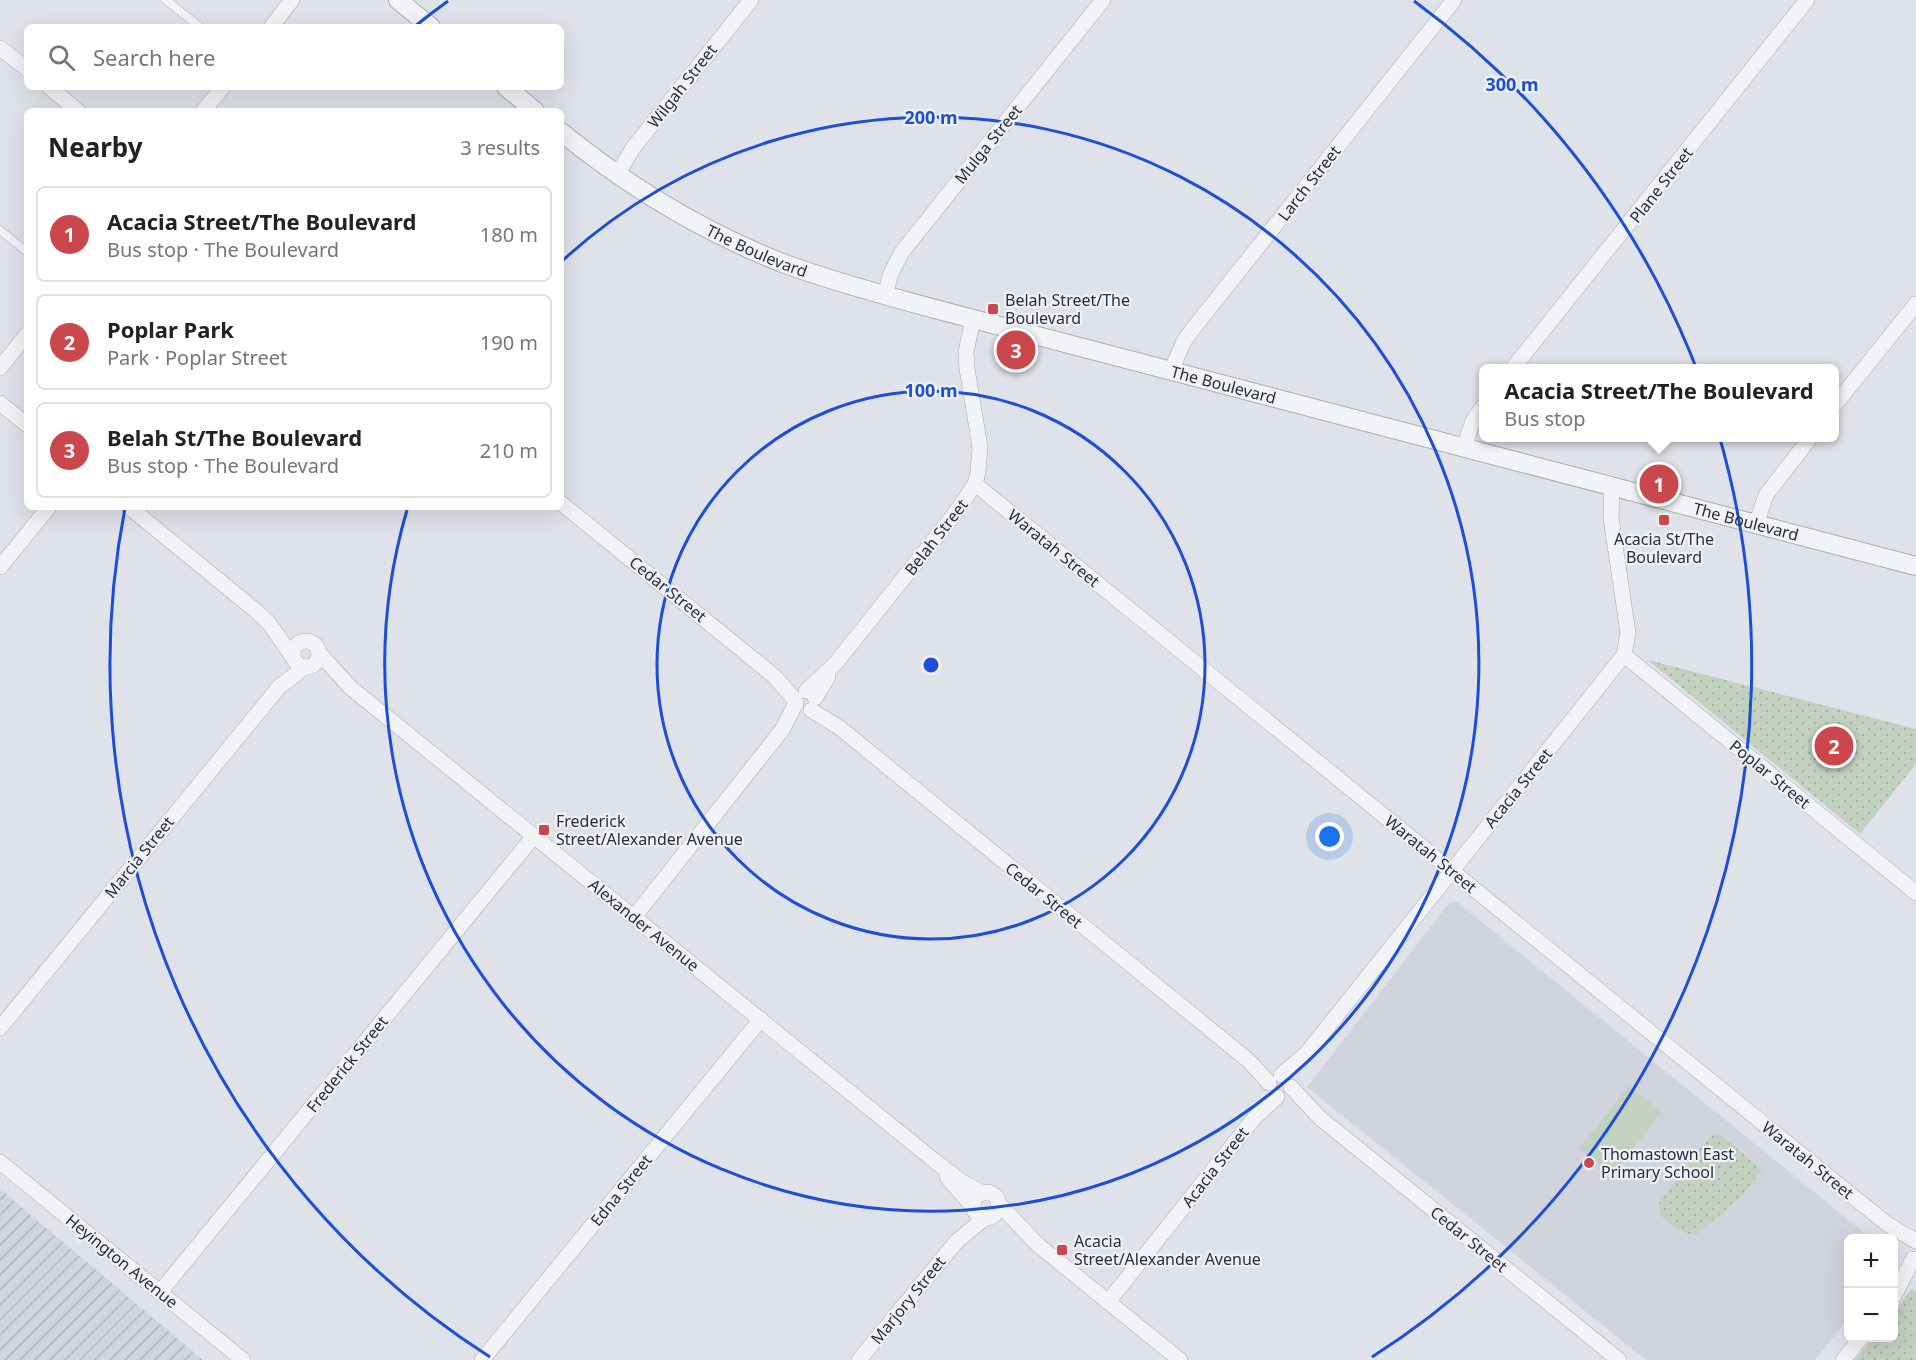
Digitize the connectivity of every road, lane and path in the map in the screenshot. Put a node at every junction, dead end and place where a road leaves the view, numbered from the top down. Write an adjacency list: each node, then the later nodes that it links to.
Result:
1 (166, 0): 8 (lane)
2 (292, 0): 9 (street)
3 (398, 0): 10 (street)
4 (751, 0): 20 (street, Wilgah Street)
5 (1103, 0): 23 (street, Mulga Street)
6 (1454, 0): 29 (street, Larch Street)
7 (1807, 0): 27 (street, Plane Street)
8 (196, 24)
9 (272, 24)
10 (427, 24)
11 (0, 48): 12 (street)
12 (24, 67)
13 (53, 90): 16 (street)
14 (220, 90): 17 (street)
15 (510, 90): 18 (street)
16 (74, 108)
17 (206, 108)
18 (531, 108)
19 (564, 134): 20 (street, The Boulevard)
20 (617, 175): 23 (street, The Boulevard)
21 (0, 230): 22 (lane)
22 (24, 250)
23 (885, 296): 25 (street, The Boulevard)
24 (1916, 304): 30 (street)
25 (974, 319): 29 (street, The Boulevard); 36 (street, Belah Street)
26 (24, 338): 28 (street)
27 (1517, 364)
28 (0, 368)
29 (1171, 370): 35 (street, The Boulevard)
30 (1839, 400)
31 (0, 403): 33 (street)
32 (1479, 412): 35 (street)
33 (24, 423)
34 (1807, 442): 41 (street)
35 (1464, 447): 37 (street, The Boulevard)
36 (975, 484): 50 (street, Belah Street); 52 (street, Waratah Street)
37 (1612, 486): 41 (street, The Boulevard); 47 (street)
38 (564, 505): 50 (street, Cedar Street)
39 (47, 510): 43 (street)
40 (133, 510): 44 (street, Alexander Avenue)
41 (1756, 524): 42 (street, The Boulevard)
42 (1916, 566)
43 (0, 567)
44 (269, 623): 45 (street, Alexander Avenue); 48 (street, Alexander Avenue)
45 (303, 641): 46 (street); 48 (street)
46 (319, 653): 48 (street); 49 (street, Alexander Avenue)
47 (1624, 655): 52 (street, Acacia Street); 53 (street, Poplar Street)
48 (300, 662): 49 (street, Alexander Avenue); 56 (street, Marcia Street)
49 (351, 688): 51 (street, Alexander Avenue)
50 (806, 701): 54 (street, Belah Street); 57 (street, Cedar Street)
51 (534, 836): 54 (street, Alexander Avenue); 67 (street, Frederick Street)
52 (1452, 870): 57 (street, Acacia Street); 64 (street, Waratah Street)
53 (1916, 893)
54 (634, 917): 55 (street, Alexander Avenue)
55 (760, 1019): 59 (street, Alexander Avenue); 72 (street, Edna Street)
56 (0, 1028)
57 (1280, 1086): 69 (street, Acacia Street); 75 (street, Cedar Street)
58 (0, 1161): 67 (street, Heyington Avenue)
59 (936, 1162): 60 (street, Alexander Avenue); 62 (street, Alexander Avenue)
60 (983, 1193): 61 (street); 62 (street)
61 (999, 1203): 62 (street); 63 (street, Alexander Avenue)
62 (980, 1213): 63 (street, Alexander Avenue); 73 (street, Marjory Street)
63 (1038, 1245): 69 (street, Alexander Avenue)
64 (1915, 1253): 66 (street)
65 (1916, 1277): 68 (street)
66 (1898, 1288)
67 (160, 1292): 71 (street, Heyington Avenue)
68 (1898, 1292)
69 (1108, 1302): 74 (street, Alexander Avenue)
70 (1858, 1342): 76 (street)
71 (243, 1360)
72 (482, 1360)
73 (859, 1360)
74 (1180, 1360)
75 (1619, 1360)
76 (1843, 1360)

